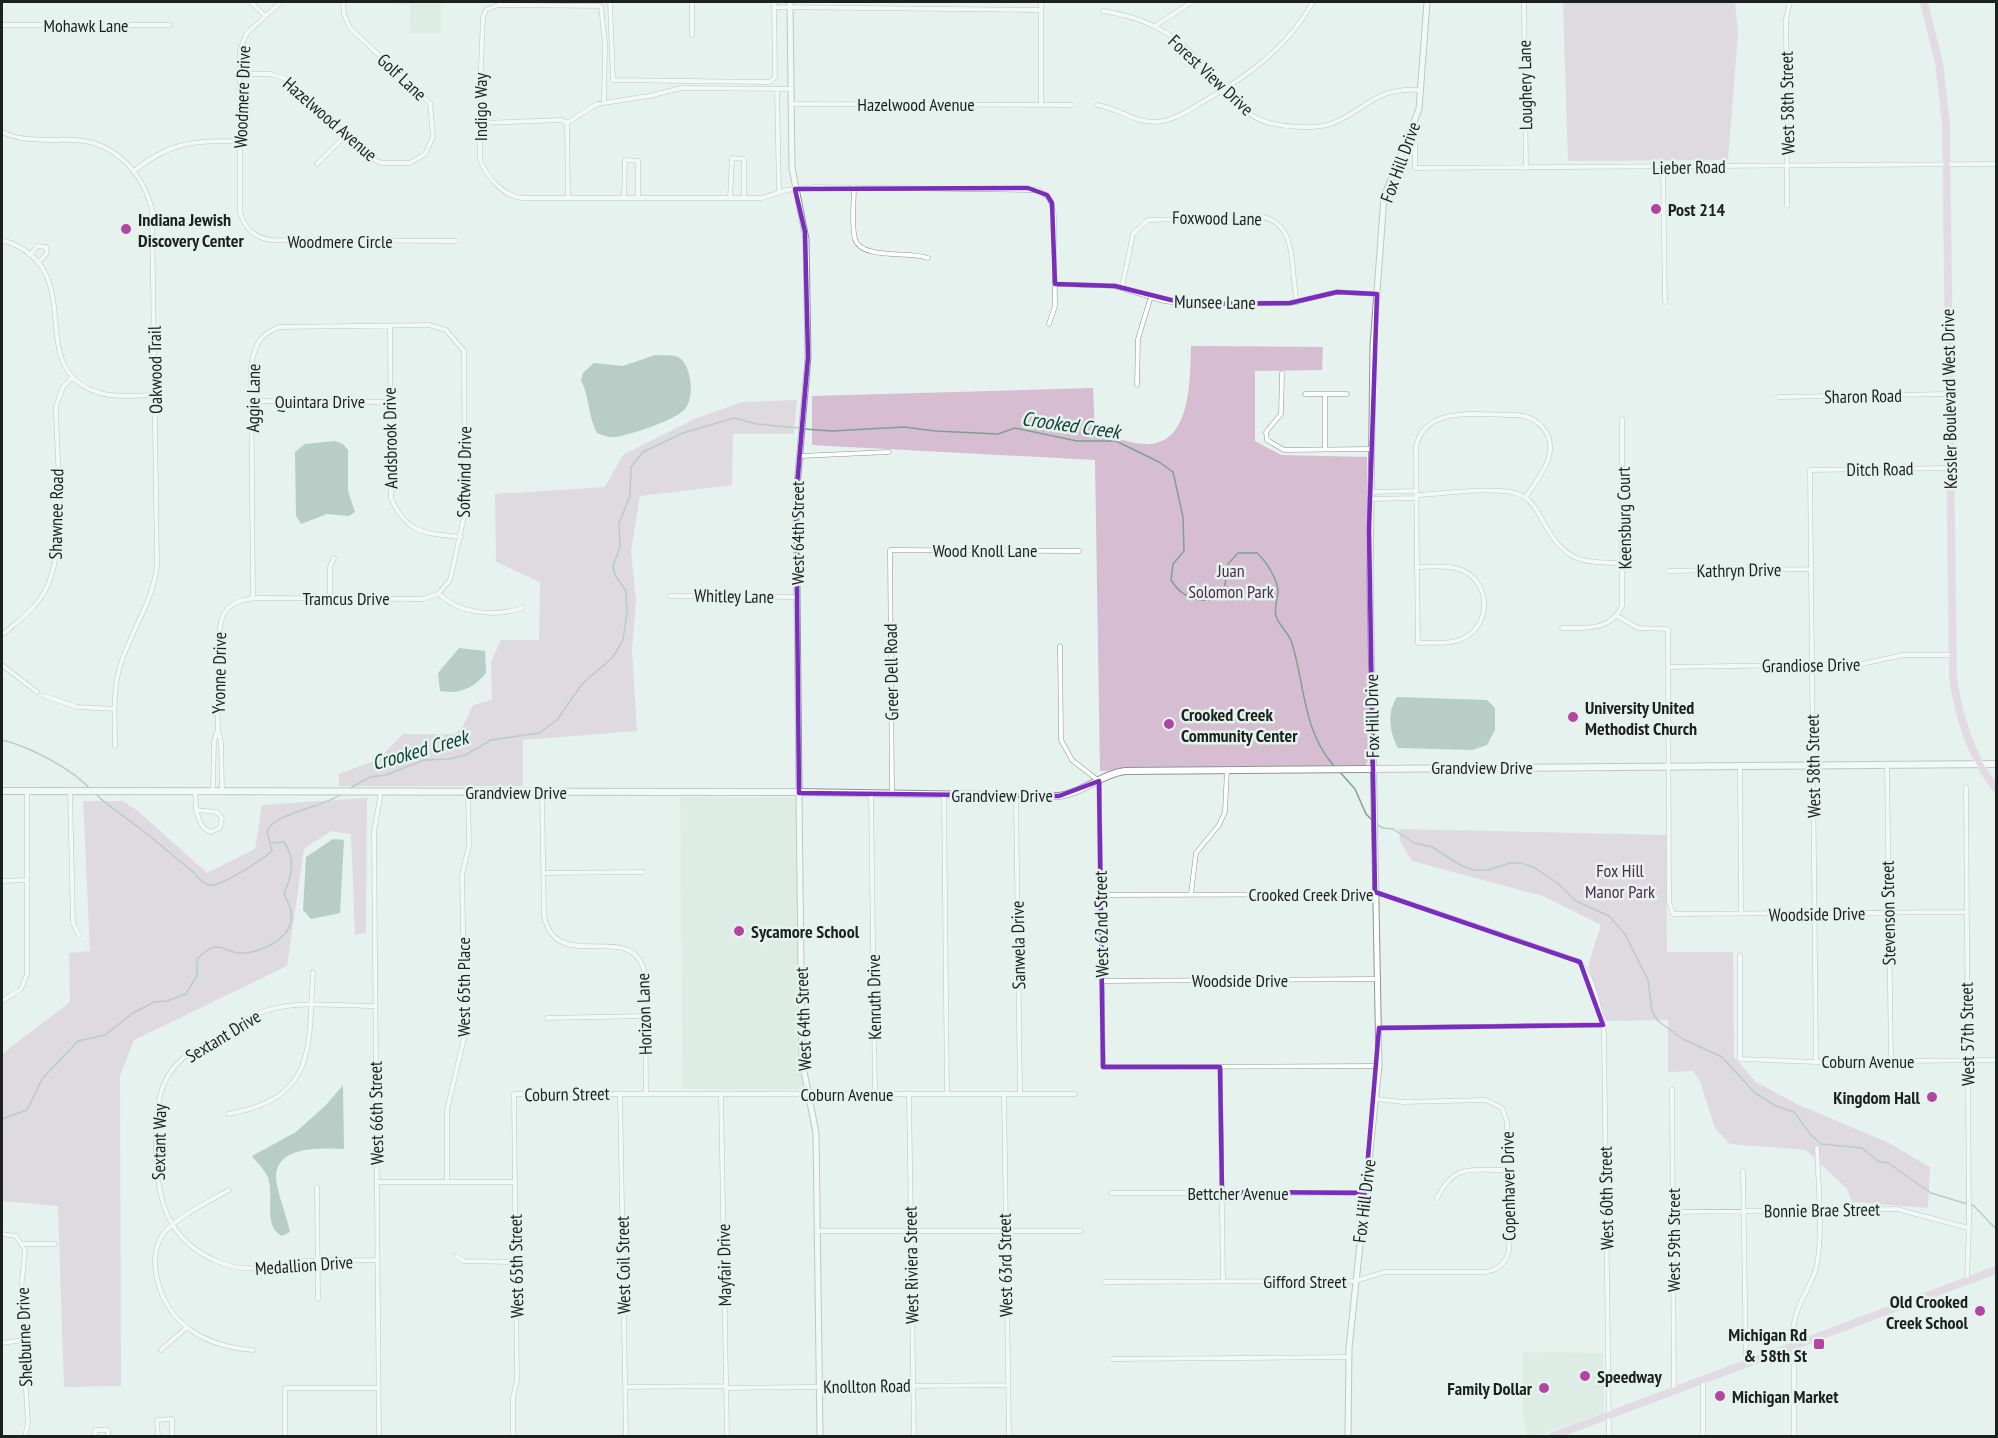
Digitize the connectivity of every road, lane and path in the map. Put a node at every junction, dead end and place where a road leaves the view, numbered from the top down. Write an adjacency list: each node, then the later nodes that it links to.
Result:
1 (251, 2): 18 (street)
2 (281, 2): 18 (street, Woodmere Drive)
3 (343, 2): 40 (street, Golf Lane)
4 (610, 2): 15 (street)
5 (692, 2): 22 (street)
6 (774, 2): 15 (street)
7 (1041, 2): 16 (street)
8 (1192, 2): 21 (street)
9 (1313, 2): 26 (street)
10 (1427, 2): 27 (street, Fox Hill Drive)
11 (1524, 2): 45 (street, Loughery Lane)
12 (1790, 2): 43 (street, West 58th Street)
13 (1924, 2): 41 (main road, Kessler Boulevard West Drive)
14 (790, 5): 15 (street); 16 (street); 25 (street, West 64th Street)
15 (774, 7)
16 (1041, 10): 30 (street)
17 (1103, 11): 21 (street, Forest View Drive)
18 (265, 16): 23 (street, Woodmere Drive)
19 (2, 25): 20 (street, Mohawk Lane)
20 (171, 25)
21 (1155, 26): 26 (street, Forest View Drive)
22 (692, 36)
23 (240, 74): 36 (street, Hazelwood Avenue); 38 (street, Woodmere Drive)
24 (777, 89): 25 (street); 28 (street); 49 (street)
25 (791, 89): 29 (street, West 64th Street)
26 (1225, 90): 27 (street, Forest View Drive); 32 (street)
27 (1421, 90): 37 (street, Fox Hill Drive)
28 (604, 103): 33 (street, Indigo Way); 34 (street)
29 (791, 104): 30 (street, Hazelwood Avenue); 48 (street, West 64th Street)
30 (1041, 105): 31 (street, Hazelwood Avenue)
31 (1072, 105)
32 (1097, 105)
33 (481, 123): 34 (street); 50 (street, Indigo Way)
34 (567, 123): 50 (street)
35 (2, 132): 46 (street, Oakwood Trail)
36 (346, 135): 39 (street); 40 (street, Hazelwood Avenue)
37 (1409, 138): 45 (street, Lieber Road); 64 (street, Fox Hill Drive)
38 (240, 141): 46 (street); 56 (street, Woodmere Drive)
39 (317, 164)
40 (384, 164)
41 (1947, 164): 42 (street, Lieber Road); 43 (street, Lieber Road); 77 (main road, Kessler Boulevard West Drive)
42 (1996, 164)
43 (1788, 166): 44 (street, Lieber Road); 55 (street, West 58th Street)
44 (1663, 167): 45 (street, Lieber Road); 67 (street)
45 (1526, 168)
46 (134, 171): 78 (street, Oakwood Trail)
47 (854, 187): 48 (street); 60 (street); 62 (street)
48 (795, 189): 49 (street); 86 (street, West 64th Street)
49 (779, 193): 54 (street)
50 (568, 198): 51 (street)
51 (624, 198): 52 (street); 52 (street)
52 (638, 198): 53 (street)
53 (730, 198): 54 (street); 54 (street)
54 (744, 198)
55 (1787, 206)
56 (240, 210): 58 (street, Woodmere Circle)
57 (2, 240): 59 (street)
58 (456, 242)
59 (30, 255): 61 (street); 61 (street)
60 (928, 258)
61 (38, 263): 72 (street)
62 (1055, 284): 63 (street, Munsee Lane); 68 (street)
63 (1122, 287): 65 (street, Munsee Lane); 66 (street, Foxwood Lane)
64 (1377, 294): 66 (street, Munsee Lane); 84 (street, Fox Hill Drive)
65 (1151, 296): 66 (street, Munsee Lane); 73 (street)
66 (1297, 302)
67 (1665, 302)
68 (1049, 324)
69 (390, 326): 70 (street, Aggie Lane); 80 (street, Aggie Lane); 81 (street, Andsbrook Drive)
70 (461, 345): 92 (street, Softwind Drive)
71 (1282, 373): 83 (street)
72 (73, 378): 78 (street); 108 (street, Shawnee Road)
73 (1137, 386)
74 (1305, 394): 75 (street)
75 (1325, 394): 76 (street); 83 (street)
76 (1347, 394)
77 (1948, 394): 79 (street, Sharon Road); 87 (main road, Kessler Boulevard West Drive)
78 (155, 395): 116 (street, Oakwood Trail)
79 (1778, 398)
80 (252, 401): 81 (street, Quintara Drive); 104 (street, Aggie Lane)
81 (389, 402): 92 (street, Andsbrook Drive)
82 (1622, 419): 96 (street, Keensburg Court)
83 (1325, 449): 84 (street)
84 (1371, 449): 90 (street, Fox Hill Drive)
85 (890, 452): 86 (street, West 64th Street)
86 (799, 456): 102 (street, West 64th Street)
87 (1950, 468): 88 (street, Ditch Road); 110 (main road, Kessler Boulevard West Drive)
88 (1809, 470): 98 (street, West 58th Street)
89 (1417, 495): 90 (street); 91 (street); 91 (street); 97 (street)
90 (1370, 496): 125 (street, Fox Hill Drive)
91 (1525, 498): 96 (street)
92 (461, 537): 100 (street, Softwind Drive)
93 (890, 550): 94 (street, Wood Knoll Lane); 141 (street, Greer Dell Road)
94 (1079, 551)
95 (334, 558): 103 (street)
96 (1624, 562): 106 (street, Keensburg Court)
97 (1417, 567): 97 (street)
98 (1811, 569): 99 (street, Kathryn Drive); 112 (street, West 58th Street)
99 (1668, 571)
100 (439, 594): 103 (street, Tramcus Drive); 105 (street)
101 (670, 596): 102 (street, Whitley Lane)
102 (797, 597): 139 (street, West 64th Street)
103 (330, 598): 104 (street, Tramcus Drive)
104 (253, 599): 117 (street, Yvonne Drive)
105 (522, 608)
106 (1617, 616): 107 (street); 113 (street)
107 (1562, 628)
108 (2, 635)
109 (1060, 646): 127 (street)
110 (1952, 655): 112 (street, Grandiose Drive); 121 (main road, Kessler Boulevard West Drive)
111 (2, 665): 114 (street)
112 (1812, 665): 113 (street, Grandiose Drive); 124 (street, West 58th Street)
113 (1669, 666): 122 (street)
114 (37, 692)
115 (45, 696): 116 (street)
116 (115, 709): 118 (street, Oakwood Trail)
117 (218, 730): 131 (street, Yvonne Drive); 132 (street, Yvonne Drive)
118 (115, 746)
119 (1996, 764): 121 (main road, Grandview Drive)
120 (1887, 765): 121 (main road, Grandview Drive); 124 (main road, Grandview Drive); 153 (street, Stevenson Street)
121 (1978, 765): 129 (main road, Kessler Boulevard West Drive)
122 (1670, 766): 123 (main road, Grandview Drive); 125 (main road, Grandview Drive); 154 (street, Woodside Drive)
123 (1740, 766): 124 (main road, Grandview Drive); 154 (street)
124 (1813, 766): 155 (street, West 58th Street)
125 (1372, 768): 126 (main road, Grandview Drive); 149 (street, Fox Hill Drive)
126 (1227, 769): 127 (main road, Grandview Drive); 150 (street)
127 (1099, 780): 143 (main road, Grandview Drive); 151 (street, West 62nd Street)
128 (1966, 787): 152 (street, West 57th Street)
129 (1996, 789)
130 (195, 790): 131 (main road, Grandview Drive); 135 (main road, Grandview Drive); 144 (street)
131 (213, 790): 132 (main road, Grandview Drive)
132 (222, 790): 136 (main road, Grandview Drive)
133 (2, 791): 134 (main road, Grandview Drive)
134 (27, 791): 135 (main road, Grandview Drive); 148 (street)
135 (73, 791): 156 (street)
136 (381, 791): 137 (main road, Grandview Drive); 164 (street, West 66th Street)
137 (468, 791): 138 (main road, Grandview Drive); 194 (street, West 65th Place)
138 (542, 792): 139 (main road, Grandview Drive); 146 (street, Horizon Lane)
139 (799, 793): 140 (main road, Grandview Drive); 177 (street, West 64th Street)
140 (871, 793): 141 (main road, Grandview Drive); 180 (street, Kenruth Drive)
141 (892, 793): 142 (main road, Grandview Drive)
142 (944, 795): 143 (main road, Grandview Drive); 182 (street)
143 (1016, 796): 186 (street, Sanwela Drive)
144 (196, 810): 144 (street)
145 (643, 872): 146 (street)
146 (543, 873): 165 (street, Horizon Lane)
147 (2, 880): 148 (street)
148 (27, 880): 162 (street)
149 (1375, 893): 150 (street, Crooked Creek Drive); 158 (street, Crooked Creek Drive); 160 (street, Fox Hill Drive)
150 (1191, 894): 151 (street, Crooked Creek Drive)
151 (1101, 895): 161 (street, West 62nd Street)
152 (1965, 912): 153 (street, Woodside Drive); 169 (street, West 57th Street)
153 (1888, 913): 155 (street, Woodside Drive); 171 (street, Stevenson Street)
154 (1741, 914): 155 (street, Woodside Drive)
155 (1814, 914): 172 (street, West 58th Street)
156 (79, 935)
157 (1740, 955): 172 (street, Coburn Avenue)
158 (1581, 963): 167 (street, West 60th Street)
159 (313, 972): 163 (street)
160 (1378, 979): 161 (street, Woodside Drive); 168 (street, Fox Hill Drive)
161 (1102, 981): 173 (street, West 62nd Street)
162 (2, 1001)
163 (311, 1006): 164 (street, Sextant Drive); 176 (street, Sextant Drive); 189 (street)
164 (374, 1006): 193 (street, West 66th Street)
165 (645, 1016): 166 (street); 179 (street, Horizon Lane)
166 (547, 1018)
167 (1603, 1025): 168 (street); 242 (street, West 60th Street)
168 (1379, 1028): 174 (street, Fox Hill Drive)
169 (1967, 1060): 170 (street, Coburn Avenue); 171 (street, Coburn Avenue); 206 (street, West 57th Street)
170 (1996, 1060)
171 (1890, 1061): 172 (street, Coburn Avenue)
172 (1816, 1062)
173 (1220, 1066): 174 (street); 198 (street)
174 (1379, 1066): 188 (street, Fox Hill Drive)
175 (1672, 1089): 204 (street, West 59th Street)
176 (160, 1092): 205 (street, Sextant Way)
177 (810, 1092): 180 (street, Coburn Avenue); 185 (street, Coburn Avenue); 209 (street, West 64th Street)
178 (620, 1093): 179 (street, Coburn Avenue); 184 (street, Coburn Street); 238 (street, West Coil Street)
179 (646, 1093): 185 (street, Coburn Avenue)
180 (875, 1093): 181 (street, Coburn Avenue)
181 (909, 1093): 182 (street, Coburn Avenue); 210 (street, West Riviera Street)
182 (947, 1093): 183 (street, Coburn Avenue)
183 (1004, 1093): 186 (street, Coburn Avenue); 207 (street, West 63rd Street)
184 (514, 1094): 195 (street, West 65th Street)
185 (721, 1094): 239 (street, Mayfair Drive)
186 (1020, 1094): 187 (street, Coburn Avenue)
187 (1075, 1094)
188 (1376, 1099): 191 (street, Copenhaver Drive); 200 (street, Fox Hill Drive)
189 (228, 1114)
190 (1817, 1148): 202 (street)
191 (1508, 1170): 201 (street); 218 (street, Copenhaver Drive)
192 (1743, 1171): 203 (street)
193 (377, 1182): 194 (street); 215 (street, West 66th Street)
194 (447, 1182): 195 (street)
195 (515, 1182): 217 (street, West 65th Street)
196 (317, 1187): 216 (street)
197 (229, 1190): 205 (street)
198 (1222, 1192): 199 (street, Bettcher Avenue); 200 (street, Bettcher Avenue); 220 (street)
199 (1111, 1193)
200 (1365, 1193): 221 (street, Fox Hill Drive)
201 (1437, 1198)
202 (1818, 1210): 203 (street, Bonnie Brae Street); 206 (street, Bonnie Brae Street); 228 (street)
203 (1744, 1211): 204 (street, Bonnie Brae Street); 233 (street)
204 (1673, 1212): 241 (street, West 59th Street)
205 (173, 1225): 216 (street, Medallion Drive); 225 (street)
206 (1969, 1225): 222 (street, West 57th Street)
207 (1005, 1230): 208 (street); 210 (street); 236 (street, West 63rd Street)
208 (1081, 1230)
209 (817, 1231): 210 (street); 237 (street, West 64th Street)
210 (910, 1231): 235 (street, West Riviera Street)
211 (2, 1234): 212 (street)
212 (23, 1244): 213 (street); 226 (street, Shelburne Drive)
213 (55, 1244)
214 (456, 1256): 217 (street)
215 (378, 1260): 216 (street, Medallion Drive); 240 (street, West 66th Street)
216 (318, 1261): 224 (street)
217 (516, 1262): 250 (street, West 65th Street)
218 (1502, 1265): 221 (street, Gifford Street)
219 (1996, 1270): 222 (main road)
220 (1223, 1281): 221 (street, Gifford Street); 223 (street, Gifford Street)
221 (1355, 1281): 231 (street, Fox Hill Drive)
222 (1967, 1281): 228 (main road)
223 (1104, 1282)
224 (318, 1299)
225 (186, 1328): 229 (street); 230 (street)
226 (23, 1340): 227 (street); 243 (street, Shelburne Drive)
227 (2, 1343)
228 (1793, 1346): 233 (main road); 260 (street)
229 (161, 1350)
230 (253, 1350)
231 (1348, 1357): 232 (street); 256 (street, Fox Hill Drive)
232 (1112, 1359)
233 (1746, 1364): 234 (main road)
234 (1703, 1380): 241 (main road); 259 (street)
235 (913, 1385): 236 (street, Knollton Road); 237 (street, Knollton Road); 254 (street, West Riviera Street)
236 (1008, 1385): 255 (street, West 63rd Street)
237 (819, 1386): 239 (street, Knollton Road); 253 (street, West 64th Street)
238 (625, 1387): 239 (street, Knollton Road); 251 (street, West Coil Street)
239 (726, 1387): 252 (street, Mayfair Drive)
240 (378, 1388): 248 (street); 249 (street, West 66th Street)
241 (1674, 1392): 242 (main road)
242 (1609, 1416): 257 (main road); 258 (street, West 60th Street)
243 (25, 1436)
244 (94, 1437): 245 (street)
245 (108, 1437)
246 (158, 1437): 247 (street)
247 (172, 1437)
248 (285, 1437)
249 (379, 1437)
250 (513, 1437)
251 (626, 1437)
252 (727, 1437)
253 (820, 1437)
254 (914, 1437)
255 (1008, 1437)
256 (1348, 1437)
257 (1553, 1437)
258 (1609, 1437)
259 (1703, 1437)
260 (1794, 1437)

